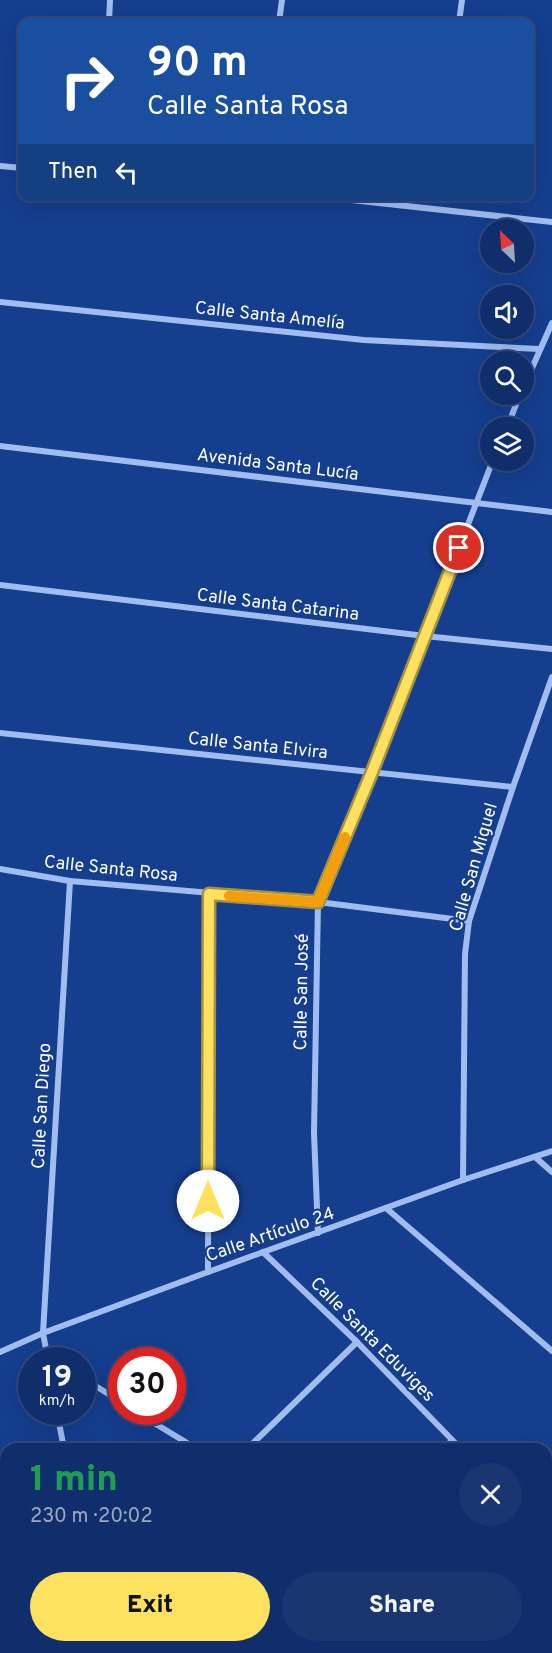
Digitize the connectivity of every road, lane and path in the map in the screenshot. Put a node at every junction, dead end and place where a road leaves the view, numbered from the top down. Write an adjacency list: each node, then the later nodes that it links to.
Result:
1 (110, 0): 4 (street)
2 (282, 0): 5 (street)
3 (462, 0): 6 (street)
4 (109, 18)
5 (280, 18)
6 (460, 18)
7 (0, 166): 8 (street)
8 (18, 168)
9 (361, 201): 10 (street)
10 (552, 222)
11 (0, 303): 13 (street, Calle Santa Amelía)
12 (552, 323): 13 (street)
13 (538, 349): 14 (street)
14 (534, 360)
15 (0, 446): 17 (street, Avenida Santa Lucía)
16 (489, 471): 17 (street, Calle San José)
17 (476, 503): 18 (street, Avenida Santa Lucía); 20 (street, Calle San José)
18 (552, 512)
19 (0, 585): 20 (street, Calle Santa Catarina)
20 (425, 636): 21 (street, Calle Santa Catarina); 24 (street, Calle San José)
21 (552, 649)
22 (552, 677): 25 (street, Calle San Miguel)
23 (0, 733): 24 (street, Calle Santa Elvira)
24 (372, 772): 25 (street, Calle Santa Elvira); 29 (street, Calle San José)
25 (513, 787): 30 (street, Calle San Miguel)
26 (0, 869): 27 (street, Calle Santa Rosa)
27 (70, 881): 28 (street, Calle Santa Rosa); 39 (street, Calle San Diego)
28 (209, 894): 29 (street, Calle Santa Rosa); 38 (street)
29 (318, 902): 30 (street, Calle Santa Rosa); 36 (street, Calle San José)
30 (469, 921): 34 (street, Calle San Miguel)
31 (552, 1151): 32 (street, Calle Artículo 24)
32 (535, 1157): 33 (street); 34 (street, Calle Artículo 24)
33 (552, 1172)
34 (463, 1180): 35 (street, Calle Artículo 24)
35 (386, 1208): 36 (street, Calle Artículo 24); 42 (street)
36 (318, 1233): 37 (street, Calle Artículo 24)
37 (262, 1252): 38 (street, Calle Artículo 24); 40 (street, Calle Santa Eduviges)
38 (208, 1272): 39 (street, Calle Artículo 24)
39 (43, 1333): 41 (street, Calle San Diego); 43 (street, Calle Artículo 24)
40 (357, 1342): 46 (street, Calle Santa Eduviges); 49 (street)
41 (47, 1347)
42 (552, 1351)
43 (0, 1352)
44 (59, 1425): 47 (street)
45 (157, 1425): 48 (street)
46 (452, 1440): 50 (street); 51 (street, Calle Santa Eduviges)
47 (63, 1443)
48 (187, 1443)
49 (253, 1443)
50 (449, 1443)
51 (455, 1443)

